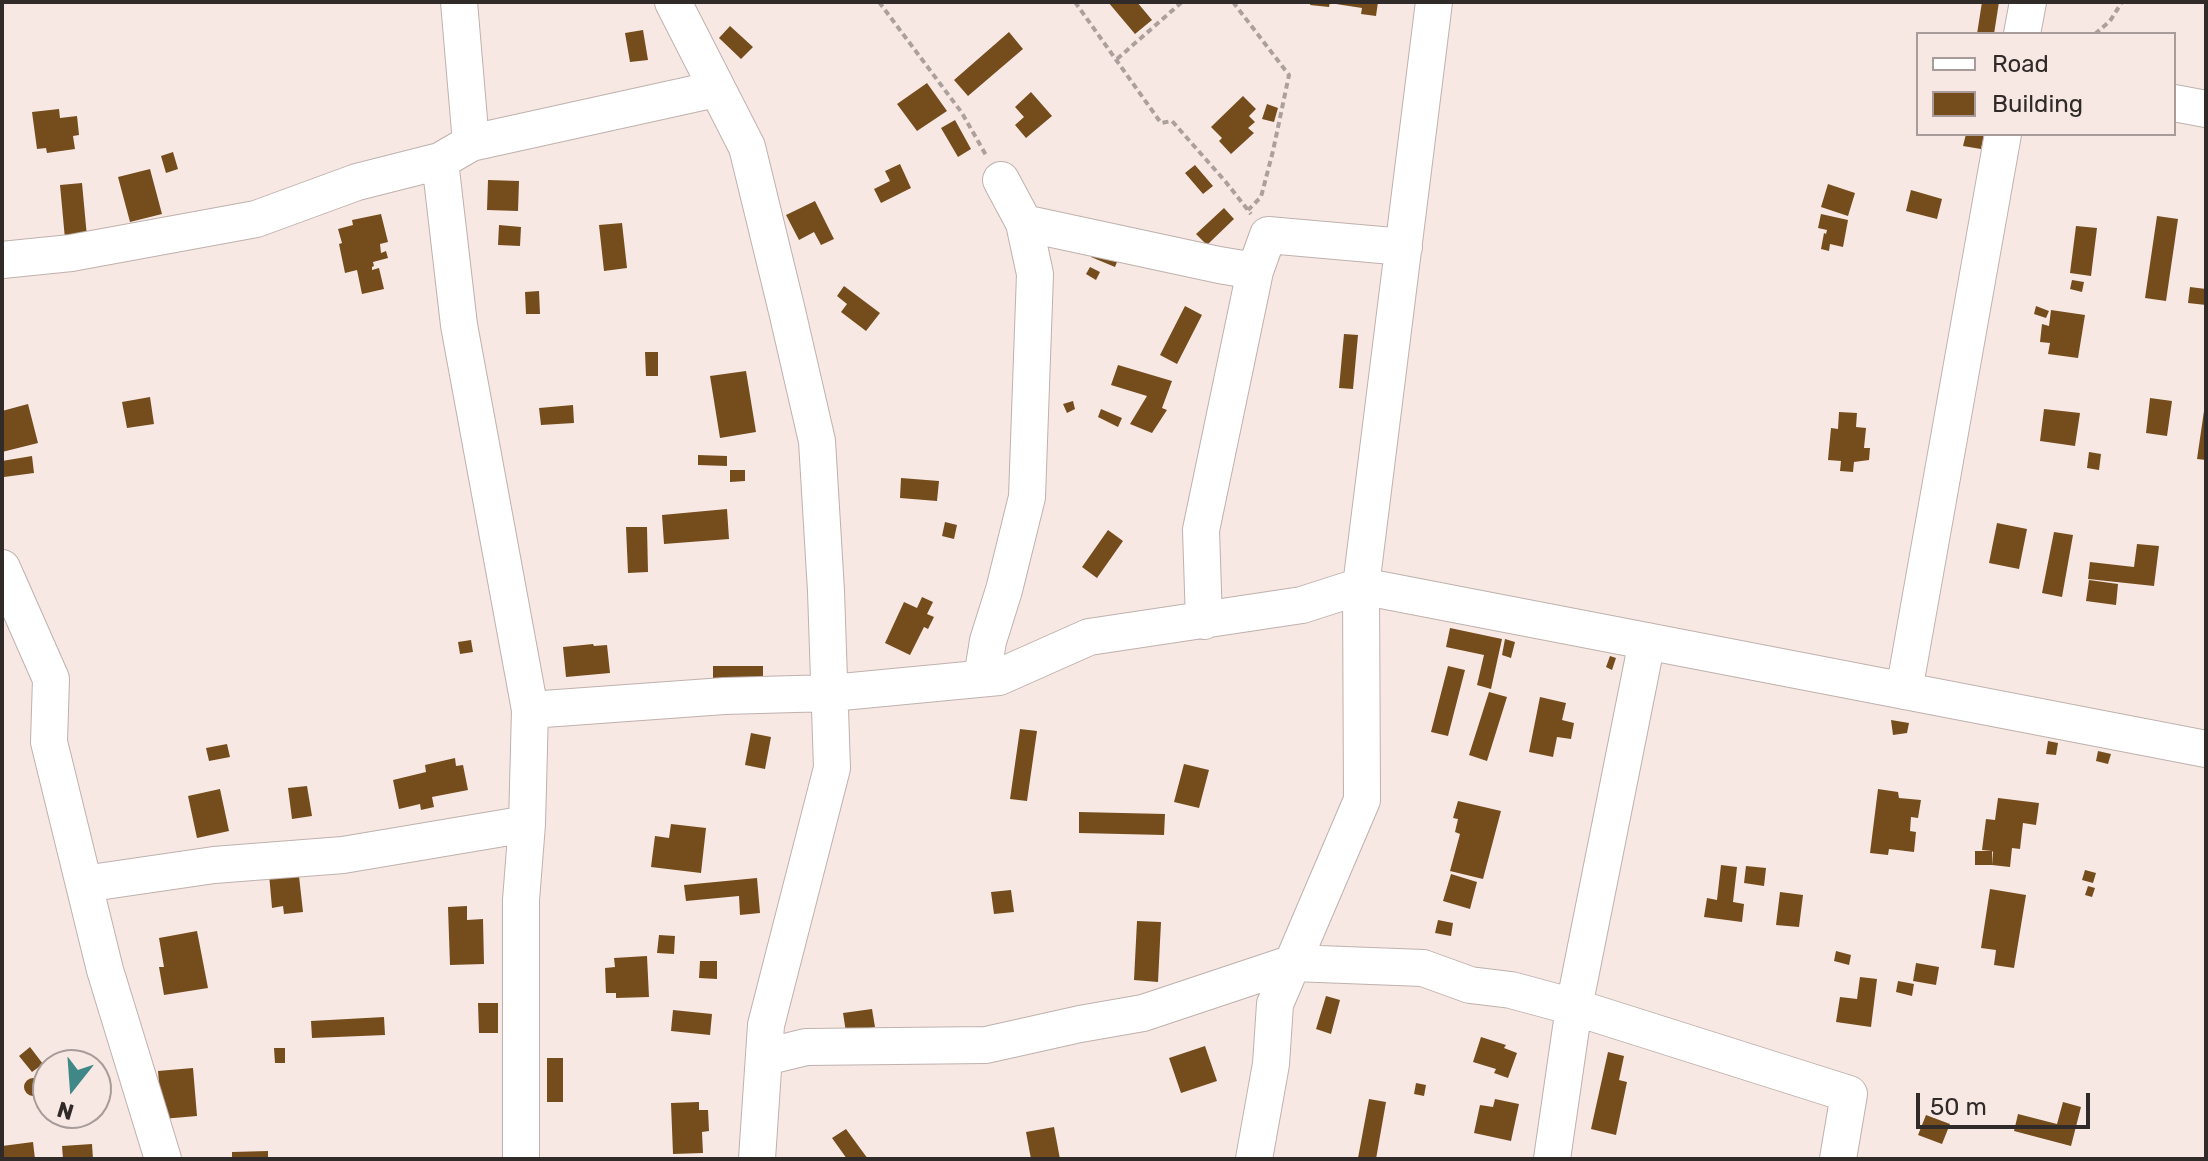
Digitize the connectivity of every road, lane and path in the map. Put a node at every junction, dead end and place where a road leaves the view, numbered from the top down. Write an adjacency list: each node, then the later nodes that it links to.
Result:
1 (459, 2): 17 (street)
2 (673, 2): 13 (street)
3 (879, 2): 18 (path)
4 (1075, 2): 12 (path)
5 (1182, 2): 12 (path)
6 (1233, 2): 12 (path)
7 (1434, 2): 20 (street)
8 (2028, 2): 10 (street)
9 (2122, 2): 11 (path)
10 (2022, 32)
11 (2097, 32)
12 (1117, 59)
13 (716, 89): 17 (street); 29 (street)
14 (2176, 103): 15 (street)
15 (2206, 109)
16 (2003, 136): 28 (street)
17 (455, 152): 21 (street); 30 (street)
18 (1001, 180): 19 (street)
19 (1024, 223): 22 (street); 27 (street)
20 (1404, 247): 22 (street); 24 (street)
21 (2, 260)
22 (1255, 271): 25 (street)
23 (2, 568): 33 (street)
24 (1361, 586): 25 (street); 26 (street); 34 (street)
25 (1204, 621): 27 (street)
26 (1647, 641): 28 (street); 35 (street)
27 (982, 678): 29 (street)
28 (1904, 691): 31 (street)
29 (831, 693): 30 (street); 36 (street)
30 (530, 710): 32 (street)
31 (2206, 749)
32 (527, 824): 33 (street); 38 (street)
33 (84, 884): 37 (street)
34 (1293, 963): 35 (street); 36 (street); 40 (street)
35 (1574, 1007): 41 (street); 42 (street)
36 (765, 1057): 39 (street)
37 (163, 1159)
38 (521, 1159)
39 (757, 1159)
40 (1254, 1159)
41 (1552, 1159)
42 (1838, 1159)

